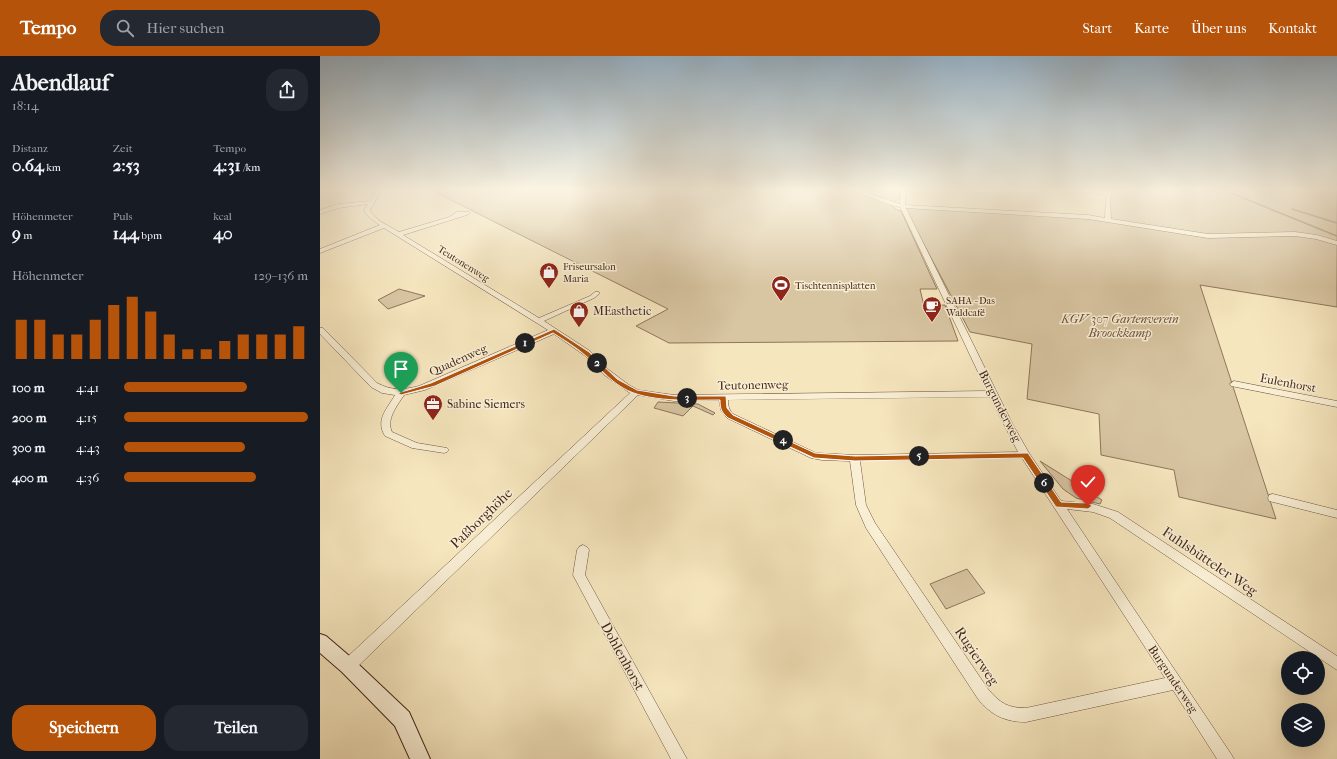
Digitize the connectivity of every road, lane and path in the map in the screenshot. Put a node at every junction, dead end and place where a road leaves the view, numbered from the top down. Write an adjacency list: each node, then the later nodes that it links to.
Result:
1 (380, 222): 5 (street, Teutonenweg)
2 (440, 222): 6 (street)
3 (910, 222): 16 (street, Burgunderweg)
4 (1119, 222): 7 (street)
5 (385, 225): 6 (street, Teutonenweg); 8 (street)
6 (399, 234): 10 (street, Teutonenweg)
7 (1337, 243)
8 (320, 251)
9 (597, 293): 10 (street)
10 (539, 321): 12 (street, Teutonenweg)
11 (320, 330): 15 (street, Quadenweg)
12 (554, 330): 14 (street, Teutonenweg); 15 (street, Quadenweg)
13 (1234, 384): 18 (street, Eulenhorst)
14 (636, 392): 17 (street, Teutonenweg); 28 (street, Paßborghöhe)
15 (401, 393): 19 (street)
16 (992, 394): 17 (street, Teutonenweg); 20 (street, Burgunderweg)
17 (724, 398): 21 (street)
18 (1337, 404)
19 (444, 450)
20 (1025, 455): 21 (street); 23 (street, Burgunderweg)
21 (855, 458): 29 (street, Rugierweg)
22 (1272, 498): 24 (street)
23 (1058, 505): 27 (street, Fuhlsbütteler Weg); 29 (street, Burgunderweg)
24 (1337, 514)
25 (583, 550): 31 (street, Dohlenhorst)
26 (320, 642): 28 (main road)
27 (1337, 664)
28 (348, 666): 30 (main road)
29 (1175, 683): 32 (street, Burgunderweg)
30 (420, 759)
31 (679, 759)
32 (1226, 759)

